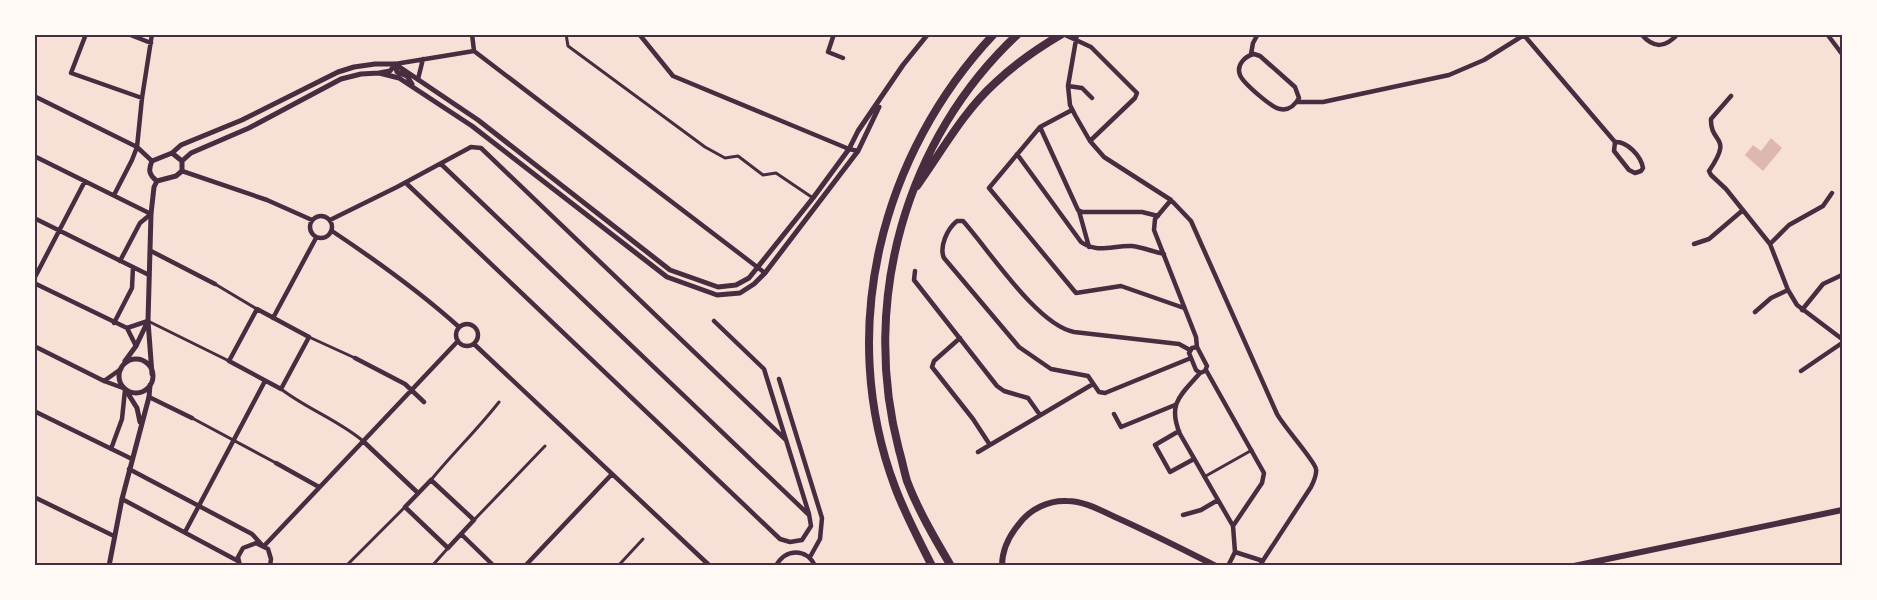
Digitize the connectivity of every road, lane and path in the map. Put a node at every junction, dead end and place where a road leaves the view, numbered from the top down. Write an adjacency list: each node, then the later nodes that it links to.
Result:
1 (86, 34): 32 (street)
2 (128, 34): 18 (street)
3 (152, 34): 18 (street)
4 (472, 34): 19 (street)
5 (566, 34): 55 (street)
6 (639, 34): 40 (street)
7 (834, 34): 22 (street)
8 (928, 34): 29 (street)
9 (994, 34): 174 (highway)
10 (1018, 34): 54 (highway)
11 (1062, 34): 17 (street); 54 (highway)
12 (1258, 34): 20 (street)
13 (1641, 34): 14 (street)
14 (1678, 34)
15 (1827, 34): 21 (street)
16 (1523, 35): 34 (street); 38 (street)
17 (1077, 37): 27 (street); 37 (street)
18 (151, 43): 32 (street)
19 (474, 51): 23 (street); 74 (street)
20 (1251, 54): 34 (street); 34 (street)
21 (1842, 54)
22 (843, 58)
23 (423, 59): 24 (street); 26 (street)
24 (395, 64): 25 (street); 26 (street); 28 (street); 42 (street)
25 (379, 73): 28 (street); 46 (street)
26 (418, 79): 74 (street)
27 (1068, 86): 33 (street); 35 (street)
28 (414, 87): 76 (street)
29 (884, 95): 40 (street); 41 (street)
30 (34, 96): 39 (street)
31 (1731, 96): 57 (street)
32 (142, 98): 39 (street)
33 (1092, 98)
34 (1297, 102)
35 (1072, 110): 36 (street); 37 (street)
36 (1040, 127): 43 (street); 58 (street)
37 (1090, 141): 56 (street)
38 (1615, 142): 38 (street)
39 (136, 147): 45 (street); 53 (street)
40 (849, 149): 41 (street); 55 (street)
41 (858, 151): 76 (street)
42 (172, 153): 45 (street); 46 (street)
43 (1017, 154): 69 (street); 82 (street)
44 (34, 156): 49 (street)
45 (152, 161): 50 (street)
46 (182, 161): 48 (street)
47 (441, 164): 51 (street); 129 (street); 150 (street)
48 (182, 171): 50 (street); 62 (street)
49 (85, 181): 53 (street); 64 (street)
50 (157, 181): 59 (street)
51 (406, 183): 63 (street); 150 (street)
52 (1832, 193): 68 (street)
53 (114, 195): 59 (street)
54 (910, 196): 175 (highway)
55 (813, 198): 74 (street)
56 (1171, 200): 60 (street); 163 (street)
57 (1743, 210): 67 (street); 68 (street)
58 (1079, 211): 60 (street); 69 (street)
59 (151, 214): 70 (street); 72 (street)
60 (1158, 216): 71 (street)
61 (34, 218): 64 (street)
62 (312, 220): 63 (street); 66 (street)
63 (330, 220): 65 (street)
64 (59, 231): 72 (street); 79 (street)
65 (332, 231): 66 (street); 90 (street)
66 (316, 238): 86 (street)
67 (1694, 244)
68 (1770, 244): 81 (street)
69 (1089, 247): 71 (street)
70 (151, 251): 77 (street); 80 (street)
71 (1164, 254): 82 (street)
72 (120, 261): 73 (street)
73 (133, 267): 77 (street); 89 (street)
74 (757, 267): 76 (street)
75 (915, 271): 93 (street)
76 (765, 273)
77 (149, 275): 87 (street)
78 (1842, 275): 84 (street)
79 (34, 281): 89 (street)
80 (214, 284): 83 (street)
81 (1788, 290): 84 (street); 85 (street)
82 (1184, 308): 99 (street)
83 (257, 309): 86 (street); 103 (street)
84 (1802, 310): 94 (street)
85 (1755, 312)
86 (273, 318): 92 (street)
87 (148, 321): 91 (street); 98 (street); 103 (street); 108 (street)
88 (714, 321): 129 (street)
89 (114, 323): 91 (street)
90 (459, 327): 95 (street); 96 (street)
91 (127, 328): 98 (street)
92 (309, 337): 101 (street); 115 (street)
93 (960, 338): 123 (street); 130 (street)
94 (1842, 341): 106 (street)
95 (458, 342): 96 (street); 116 (street)
96 (474, 344): 139 (street)
97 (34, 346): 110 (street)
98 (136, 346): 104 (street)
99 (1197, 347): 100 (street); 105 (street)
100 (1190, 350): 102 (street); 112 (street)
101 (355, 358): 116 (street)
102 (1191, 358): 107 (street); 112 (street)
103 (229, 361): 111 (street)
104 (121, 368): 108 (street); 110 (street); 114 (street)
105 (1206, 370): 107 (street); 133 (street)
106 (1801, 371)
107 (1200, 372): 120 (street)
108 (152, 374): 113 (street)
109 (779, 379): 161 (street)
110 (104, 381): 114 (street)
111 (265, 381): 115 (street); 127 (street)
112 (1094, 384): 123 (street)
113 (150, 385): 114 (street); 117 (street)
114 (125, 389): 125 (street); 132 (street)
115 (282, 389): 128 (street)
116 (412, 390): 118 (street); 128 (street)
117 (149, 397): 124 (street); 125 (street)
118 (424, 402)
119 (499, 402): 141 (street)
120 (1175, 405): 122 (street); 126 (street)
121 (34, 411): 132 (street)
122 (1114, 414)
123 (1040, 415): 130 (street)
124 (192, 418): 127 (street)
125 (141, 423): 135 (street)
126 (1179, 432): 136 (street); 136 (street)
127 (233, 441): 137 (street); 147 (street)
128 (363, 441): 142 (street); 143 (street)
129 (786, 441): 150 (street)
130 (990, 445): 134 (street)
131 (545, 446): 152 (street)
132 (111, 449): 135 (street)
133 (1252, 450): 140 (street); 153 (street)
134 (978, 453)
135 (132, 459): 138 (street)
136 (1194, 459): 140 (street)
137 (276, 463): 142 (street)
138 (129, 469): 145 (street); 147 (street)
139 (612, 474): 169 (street); 171 (street)
140 (1204, 477): 146 (street)
141 (431, 480): 143 (street); 152 (street)
142 (320, 487): 158 (street)
143 (418, 494): 148 (street)
144 (34, 497): 156 (street)
145 (122, 500): 154 (street); 156 (street)
146 (1218, 500): 151 (street); 153 (street)
147 (198, 507): 154 (street); 158 (street)
148 (405, 507): 159 (street); 166 (street)
149 (1842, 510): 179 (main road)
150 (809, 514)
151 (1183, 515)
152 (474, 520): 155 (street)
153 (1233, 526): 160 (street)
154 (185, 532): 162 (street)
155 (461, 534): 159 (street); 168 (street)
156 (114, 536): 165 (street)
157 (643, 539): 170 (street)
158 (263, 545): 162 (street); 164 (street)
159 (448, 548): 167 (street)
160 (1235, 552): 163 (street); 178 (street)
161 (810, 557): 172 (street); 173 (street)
162 (239, 563)
163 (1263, 564)
164 (271, 565)
165 (109, 566)
166 (346, 566)
167 (432, 566)
168 (494, 566)
169 (525, 566)
170 (618, 566)
171 (710, 566)
172 (776, 566)
173 (815, 566)
174 (932, 566)
175 (951, 566)
176 (1002, 566): 177 (main road)
177 (1216, 566)
178 (1228, 566)
179 (1574, 566)

